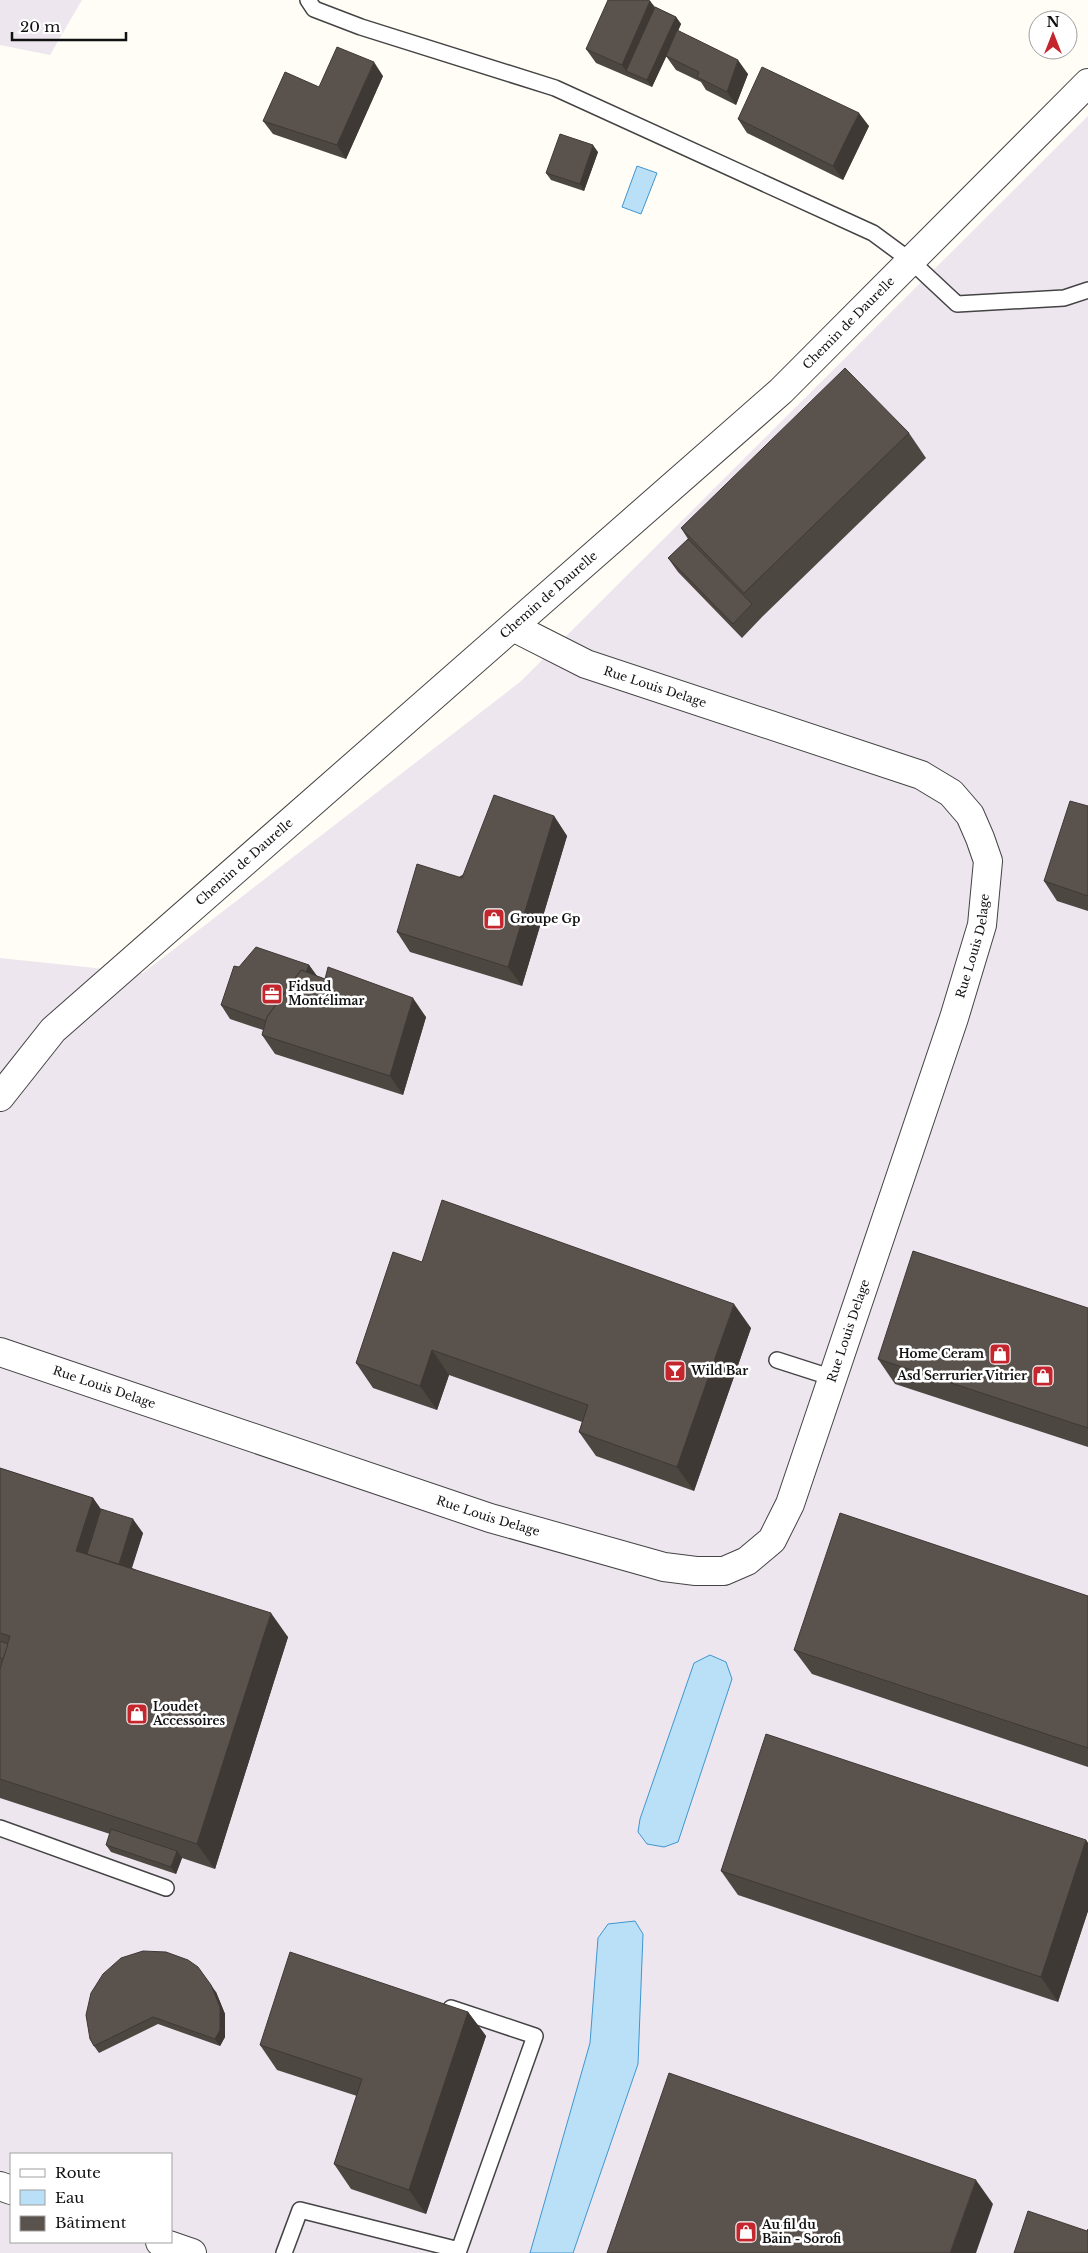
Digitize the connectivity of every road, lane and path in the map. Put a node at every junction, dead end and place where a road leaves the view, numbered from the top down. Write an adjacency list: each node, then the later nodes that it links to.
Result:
1 (308, 0): 3 (lane)
2 (1088, 83): 3 (street, Chemin de Daurelle)
3 (910, 261): 4 (lane); 5 (street, Chemin de Daurelle)
4 (1088, 290)
5 (513, 627): 6 (street, Chemin de Daurelle); 9 (street, Rue Louis Delage)
6 (0, 1097)
7 (0, 1352): 9 (street, Rue Louis Delage)
8 (777, 1360): 9 (lane)
9 (833, 1378)
10 (0, 1828): 11 (lane)
11 (166, 1888)
12 (441, 2005): 15 (lane)
13 (163, 2243): 14 (street)
14 (192, 2253)
15 (284, 2253)

